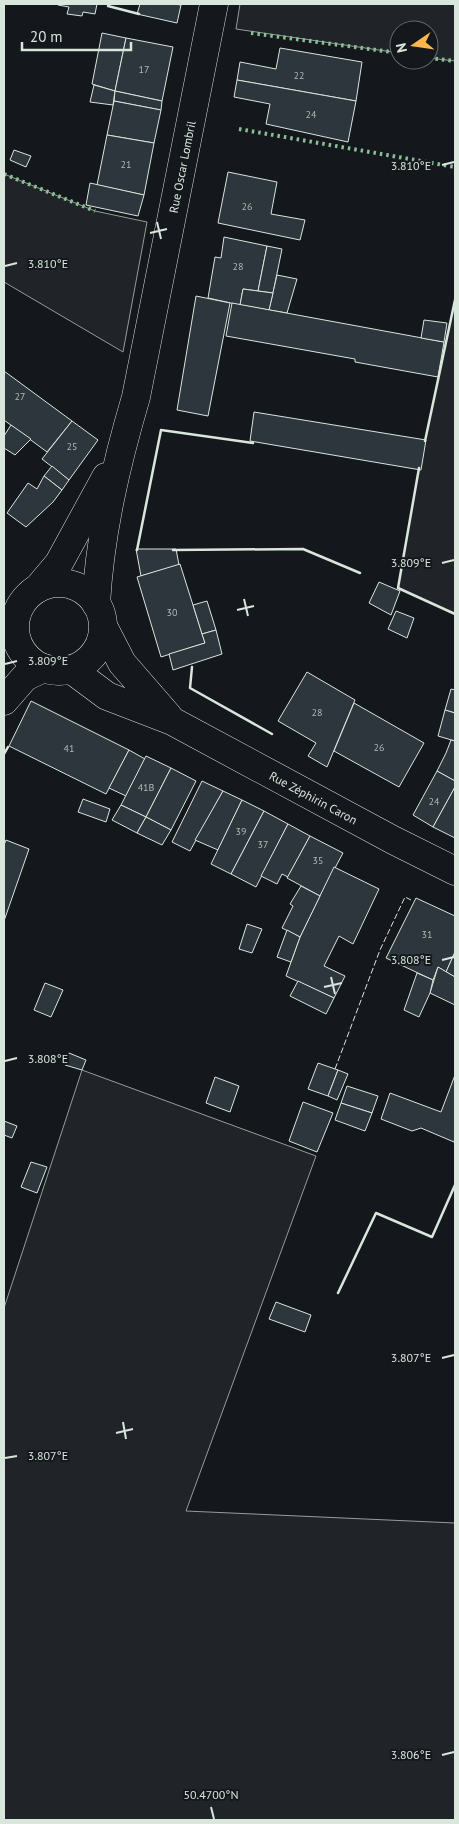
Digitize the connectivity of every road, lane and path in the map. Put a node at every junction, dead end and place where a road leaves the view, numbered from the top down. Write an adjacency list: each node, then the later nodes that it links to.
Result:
1 (214, 4): 2 (street, Rue Oscar Lombril)
2 (122, 447): 3 (street, Rue Oscar Lombril); 4 (street, Rue Oscar Lombril)
3 (38, 588): 4 (street); 5 (street)
4 (100, 616): 7 (street); 9 (street, Rue Zéphirin Caron)
5 (10, 634): 6 (street)
6 (44, 668): 7 (street); 8 (street)
7 (72, 670): 9 (street, Rue Zéphirin Caron)
8 (4, 701)
9 (172, 721): 10 (street, Rue Zéphirin Caron)
10 (455, 870)

